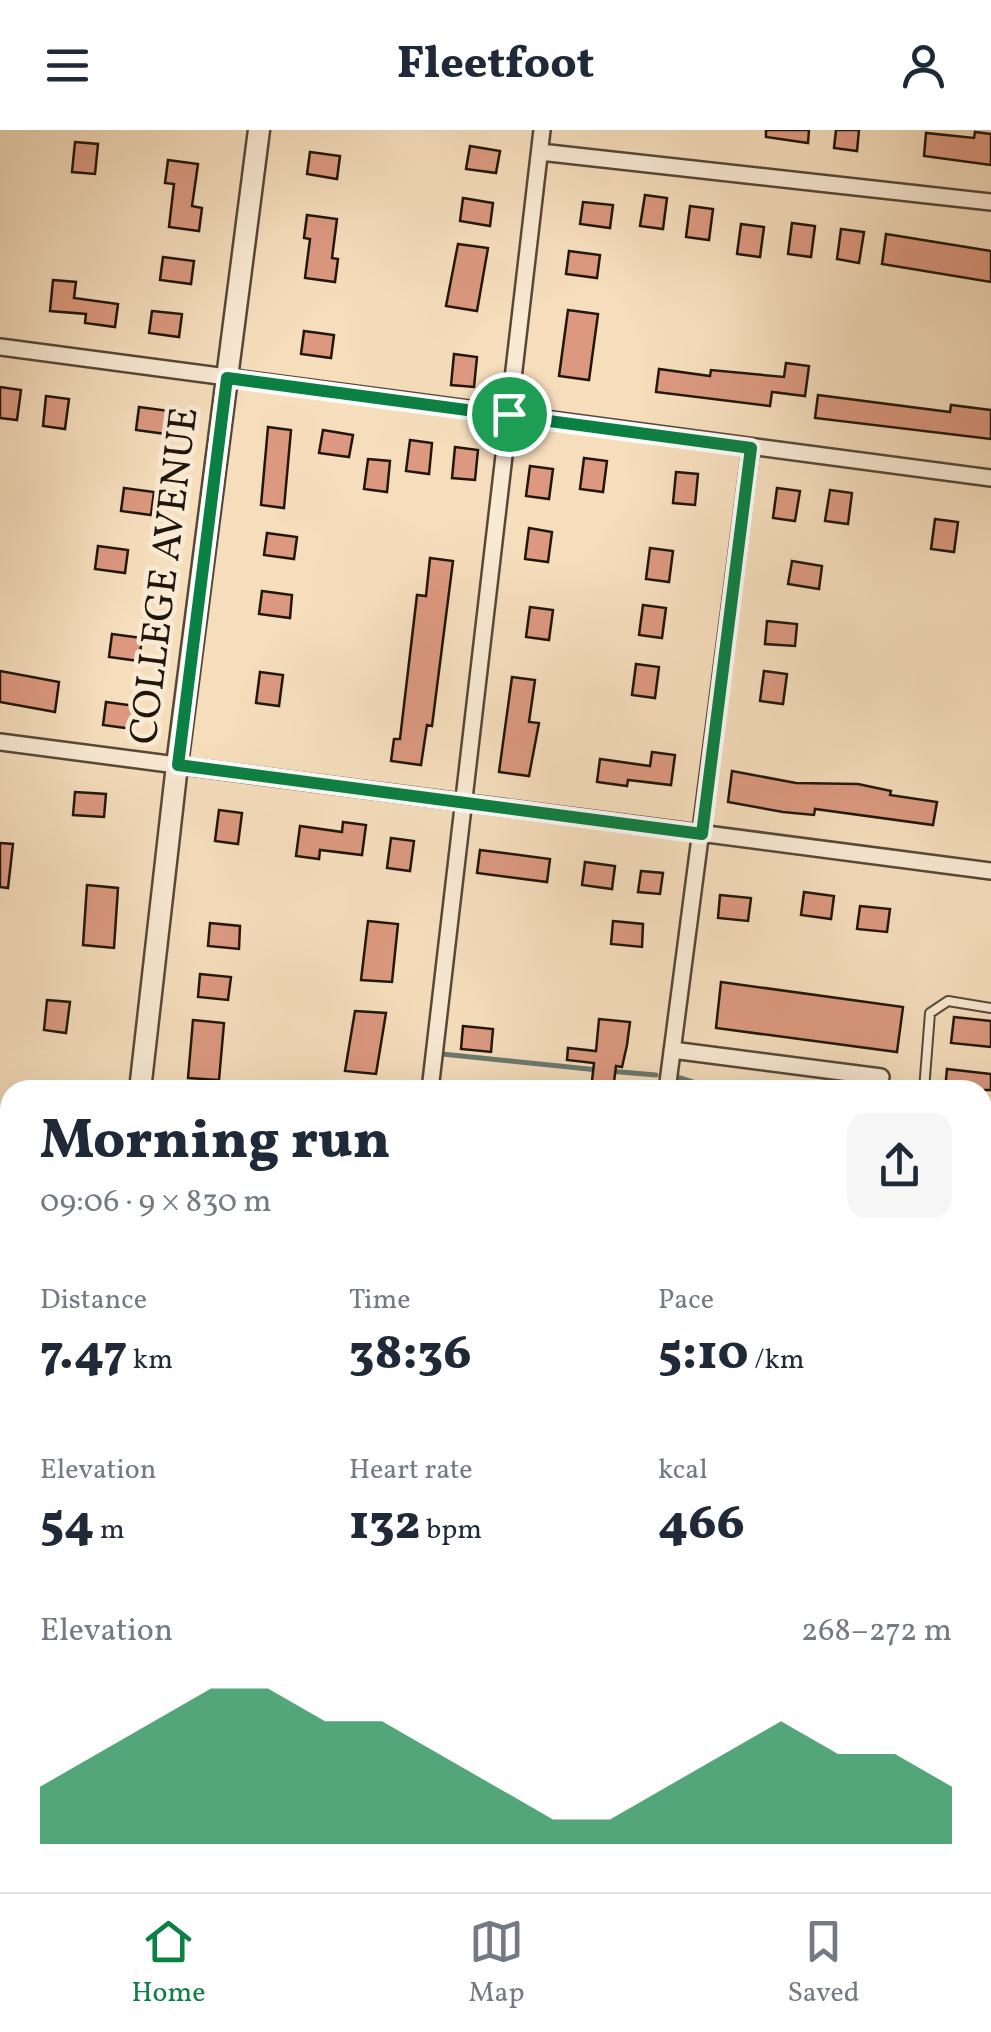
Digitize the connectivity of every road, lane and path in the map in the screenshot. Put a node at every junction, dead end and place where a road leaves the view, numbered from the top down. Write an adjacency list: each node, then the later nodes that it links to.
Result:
1 (259, 130): 6 (street, COLLEGE AVENUE)
2 (542, 130): 3 (street)
3 (540, 152): 4 (street); 7 (street)
4 (991, 202)
5 (0, 347): 6 (street)
6 (227, 378): 7 (street); 11 (street, COLLEGE AVENUE)
7 (509, 414): 8 (street); 12 (street)
8 (751, 448): 9 (street); 13 (street)
9 (991, 478)
10 (0, 742): 11 (street)
11 (178, 765): 12 (street); 18 (street, COLLEGE AVENUE)
12 (464, 803): 13 (street); 19 (street)
13 (702, 834): 14 (street); 16 (street)
14 (991, 872)
15 (991, 1008): 21 (lane)
16 (672, 1050): 17 (street); 20 (street)
17 (881, 1077)
18 (141, 1080)
19 (431, 1080)
20 (668, 1080)
21 (925, 1080)

